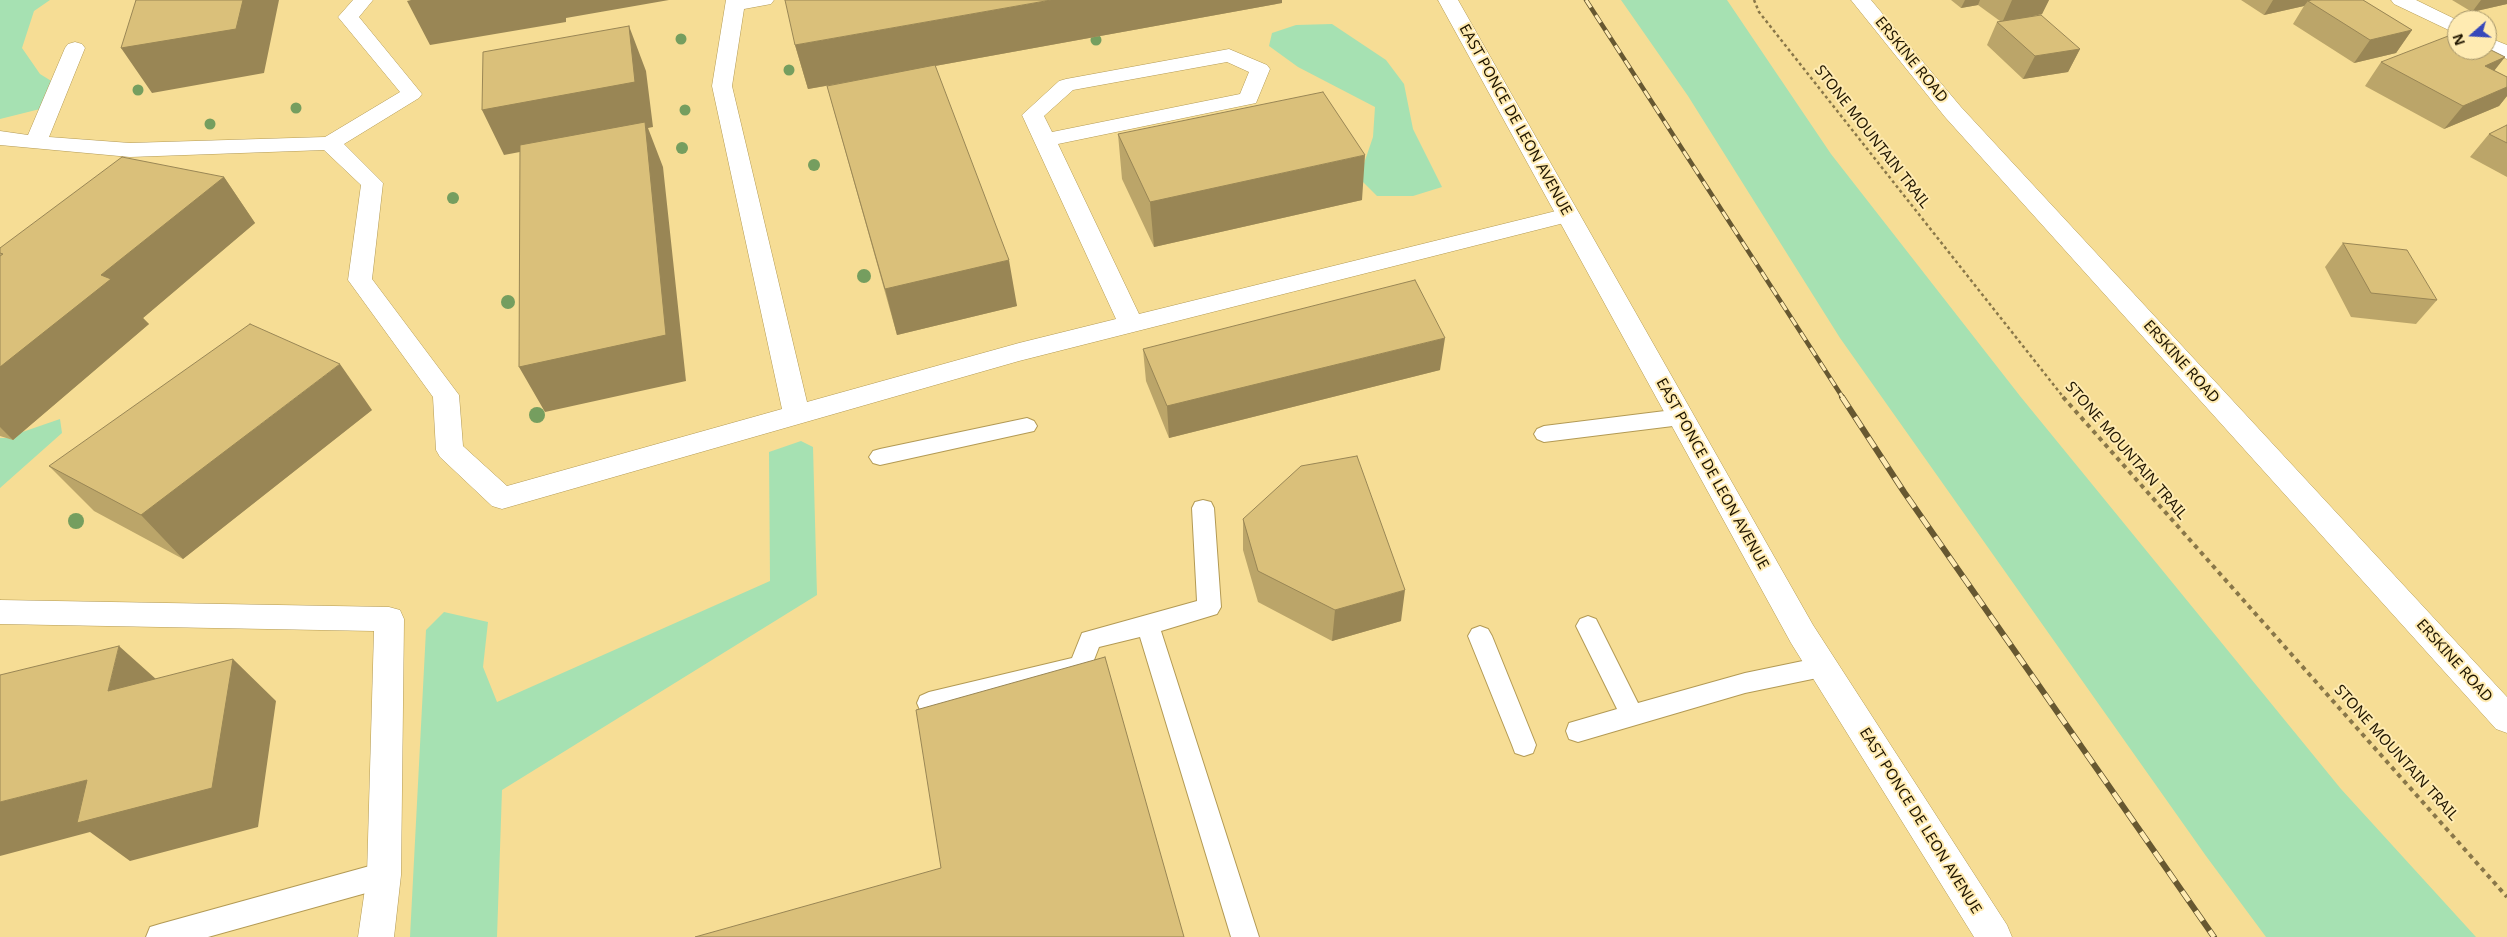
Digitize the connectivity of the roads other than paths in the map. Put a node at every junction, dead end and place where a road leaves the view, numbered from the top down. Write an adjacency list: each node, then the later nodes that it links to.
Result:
1 (363, 0): 12 (street)
2 (764, 0): 6 (street)
3 (1448, 0): 13 (street, EAST PONCE DE LEON AVENUE)
4 (1861, 0): 28 (street, ERSKINE ROAD)
5 (2402, 0): 7 (street)
6 (735, 3): 15 (street)
7 (2447, 23)
8 (75, 48): 11 (street)
9 (0, 138): 11 (street)
10 (1045, 140): 10 (street); 14 (street)
11 (36, 142): 12 (street)
12 (330, 143): 15 (street)
13 (1568, 215): 14 (street); 16 (street, EAST PONCE DE LEON AVENUE)
14 (1131, 324): 15 (street)
15 (797, 414)
16 (1681, 417): 18 (lane); 25 (street, EAST PONCE DE LEON AVENUE)
17 (1026, 426): 19 (lane)
18 (1544, 434)
19 (880, 456)
20 (1203, 508): 22 (lane)
21 (0, 612): 31 (street)
22 (1148, 625): 26 (lane); 34 (lane)
23 (1588, 626): 27 (lane)
24 (1480, 636): 30 (lane)
25 (1822, 667): 27 (lane); 35 (street, EAST PONCE DE LEON AVENUE)
26 (929, 703)
27 (1632, 715): 29 (lane)
28 (2507, 719)
29 (1578, 731)
30 (1524, 745)
31 (384, 875): 32 (lane); 33 (street)
32 (160, 937)
33 (376, 937)
34 (1245, 937)
35 (1994, 937)

